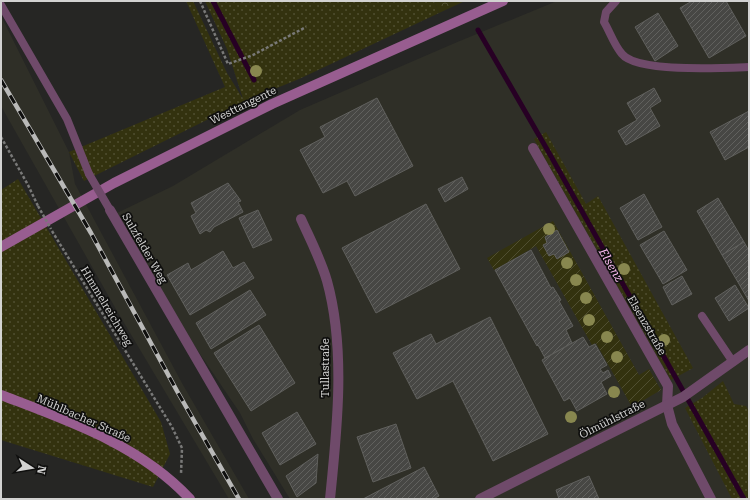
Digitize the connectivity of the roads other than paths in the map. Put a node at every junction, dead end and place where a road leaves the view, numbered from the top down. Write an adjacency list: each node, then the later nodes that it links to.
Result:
1 (503, 1): 8 (main road, Westtangente)
2 (616, 1): 4 (lane)
3 (1, 4): 6 (lane, Sulzfelder Weg, bridge)
4 (749, 66)
5 (533, 148): 13 (street, Elsenzstraße)
6 (110, 210): 15 (street, Sulzfelder Weg)
7 (301, 219): 16 (street, Tullastraße)
8 (1, 247)
9 (702, 316): 11 (lane)
10 (749, 350): 11 (street, Ölmühlstraße)
11 (733, 362): 13 (street, Ölmühlstraße)
12 (1, 395): 14 (main road, Mühlbacher Straße)
13 (668, 405): 17 (street, Ölmühlstraße); 18 (street, Elsenzstraße)
14 (190, 499)
15 (278, 499)
16 (330, 499)
17 (480, 499)
18 (710, 499)

